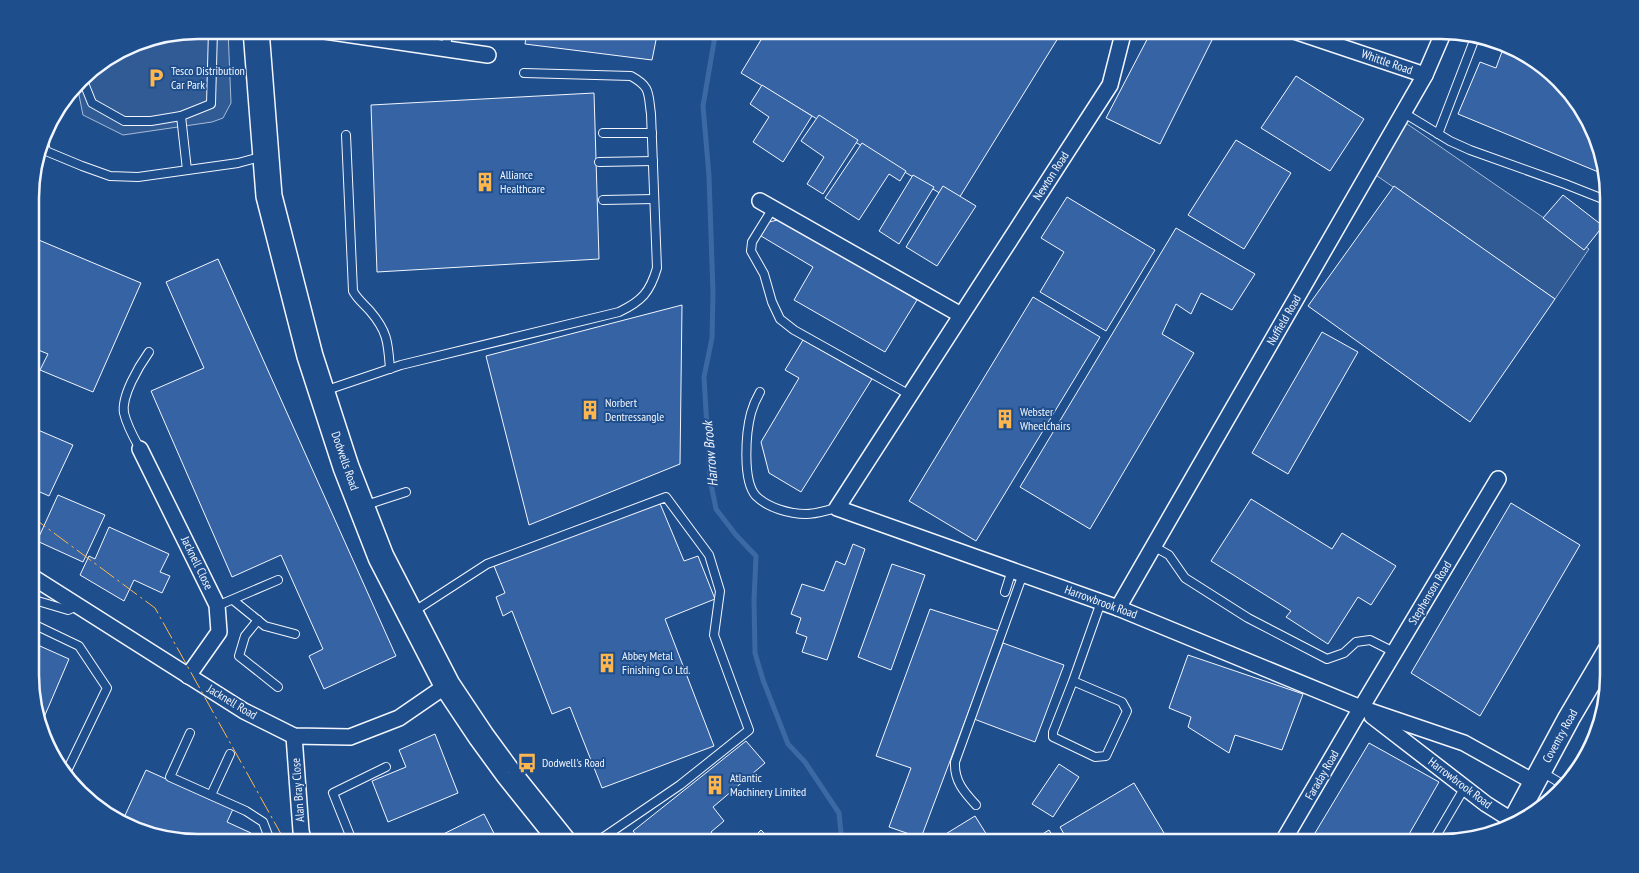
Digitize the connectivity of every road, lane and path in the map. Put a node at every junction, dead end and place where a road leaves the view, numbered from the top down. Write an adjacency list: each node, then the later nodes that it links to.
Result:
1 (213, 39): 15 (lane)
2 (257, 39): 21 (main road, Dodwells Road)
3 (379, 39): 9 (street)
4 (447, 39): 9 (lane)
5 (1122, 39): 29 (street, Newton Road)
6 (1317, 39): 12 (street, Whittle Road)
7 (1441, 39): 12 (street, Nuffield Road)
8 (1473, 42): 18 (lane)
9 (446, 49): 10 (street)
10 (488, 55)
11 (524, 73): 17 (lane)
12 (1425, 76): 14 (street, Nuffield Road)
13 (85, 85): 15 (lane)
14 (1404, 113): 18 (lane); 40 (street, Nuffield Road)
15 (181, 116): 24 (lane)
16 (603, 133): 17 (lane)
17 (652, 133): 22 (lane)
18 (1438, 134): 25 (lane)
19 (346, 135): 31 (lane)
20 (46, 151): 24 (lane)
21 (266, 156): 24 (lane); 32 (main road, Dodwells Road)
22 (653, 161): 23 (lane); 26 (lane)
23 (599, 162)
24 (187, 170)
25 (1600, 198)
26 (654, 199): 27 (lane); 31 (lane)
27 (602, 200)
28 (766, 204): 29 (street); 34 (lane)
29 (961, 315): 34 (street, Newton Road)
30 (149, 352): 35 (lane)
31 (390, 369): 32 (lane)
32 (322, 392): 38 (main road, Dodwells Road)
33 (760, 392): 39 (lane)
34 (910, 395): 39 (street, Newton Road)
35 (140, 449): 49 (street, Jacknell Close)
36 (1498, 479): 55 (street, Stephenson Road)
37 (406, 492): 38 (lane)
38 (362, 506): 51 (main road, Dodwells Road)
39 (837, 508): 41 (street, Harrowbrook Road)
40 (1153, 546): 50 (street, Nuffield Road); 55 (lane)
41 (1018, 572): 44 (lane); 47 (street, Harrowbrook Road); 71 (lane)
42 (278, 580): 45 (lane)
43 (39, 581): 48 (street, Jacknell Road)
44 (1005, 592)
45 (233, 600): 49 (lane); 52 (lane)
46 (39, 601): 48 (lane)
47 (1101, 602): 50 (street, Harrowbrook Road); 58 (lane)
48 (79, 606): 57 (street, Jacknell Road)
49 (218, 606): 57 (street, Jacknell Close)
50 (1118, 608): 61 (street, Harrowbrook Road)
51 (409, 614): 59 (main road, Dodwells Road); 78 (lane)
52 (258, 620): 54 (lane); 60 (lane)
53 (39, 627): 65 (lane)
54 (295, 634)
55 (1394, 652): 61 (street, Stephenson Road)
56 (1600, 665): 67 (main road, Coventry Road)
57 (188, 676): 63 (street, Jacknell Road)
58 (1072, 681): 58 (lane)
59 (447, 684): 63 (street, Jacknell Road); 77 (main road, Dodwells Road)
60 (278, 687)
61 (1361, 708): 67 (street, Harrowbrook Road); 69 (street, Harrowbrook Road); 79 (street, Faraday Road)
62 (190, 734): 70 (lane)
63 (294, 736): 75 (street, Alan Bray Close)
64 (230, 754): 70 (lane)
65 (69, 767)
66 (386, 767): 76 (lane)
67 (1537, 776): 68 (lane); 72 (main road, Coventry Road)
68 (1558, 783)
69 (1465, 787): 73 (street, Harrowbrook Road); 80 (lane)
70 (211, 795): 74 (lane)
71 (976, 805)
72 (1517, 815)
73 (1509, 819)
74 (267, 834)
75 (302, 834)
76 (349, 834)
77 (557, 834)
78 (608, 834)
79 (1287, 834)
80 (1437, 834)

